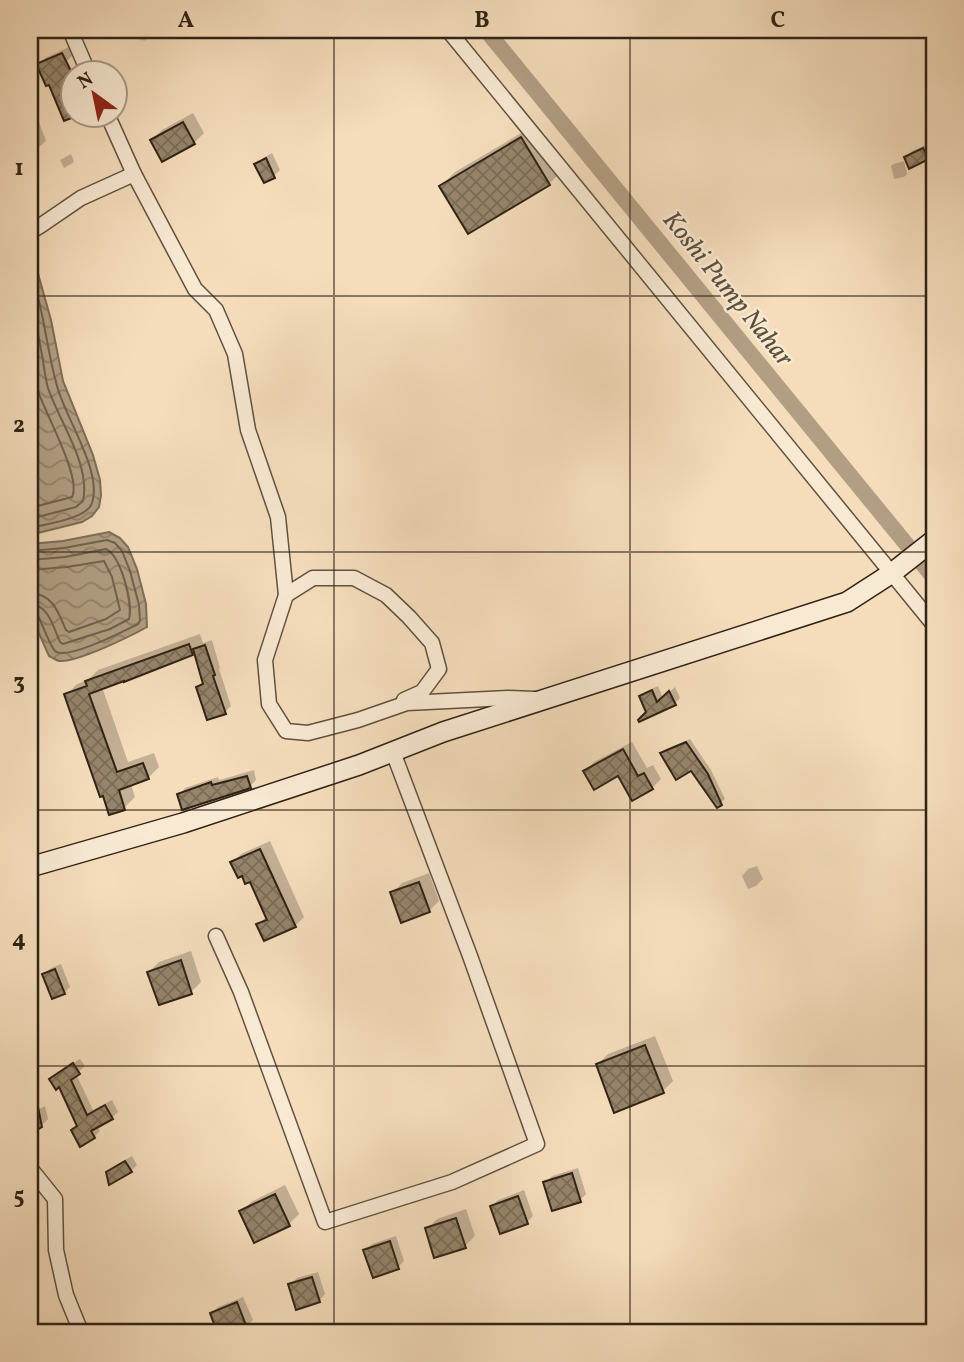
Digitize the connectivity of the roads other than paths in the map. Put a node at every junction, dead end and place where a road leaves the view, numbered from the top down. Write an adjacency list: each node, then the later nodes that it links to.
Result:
1 (70, 30): 3 (street)
2 (448, 30): 8 (street)
3 (83, 60)
4 (114, 130): 5 (street)
5 (134, 174): 6 (street); 9 (street)
6 (30, 232)
7 (933, 541): 8 (street)
8 (892, 573): 10 (street); 11 (street)
9 (286, 595): 12 (street); 12 (street)
10 (934, 625)
11 (543, 700): 12 (street); 13 (street)
12 (358, 720)
13 (393, 752): 14 (street); 15 (street)
14 (30, 867)
15 (216, 936)
16 (30, 1168): 17 (street)
17 (81, 1332)

